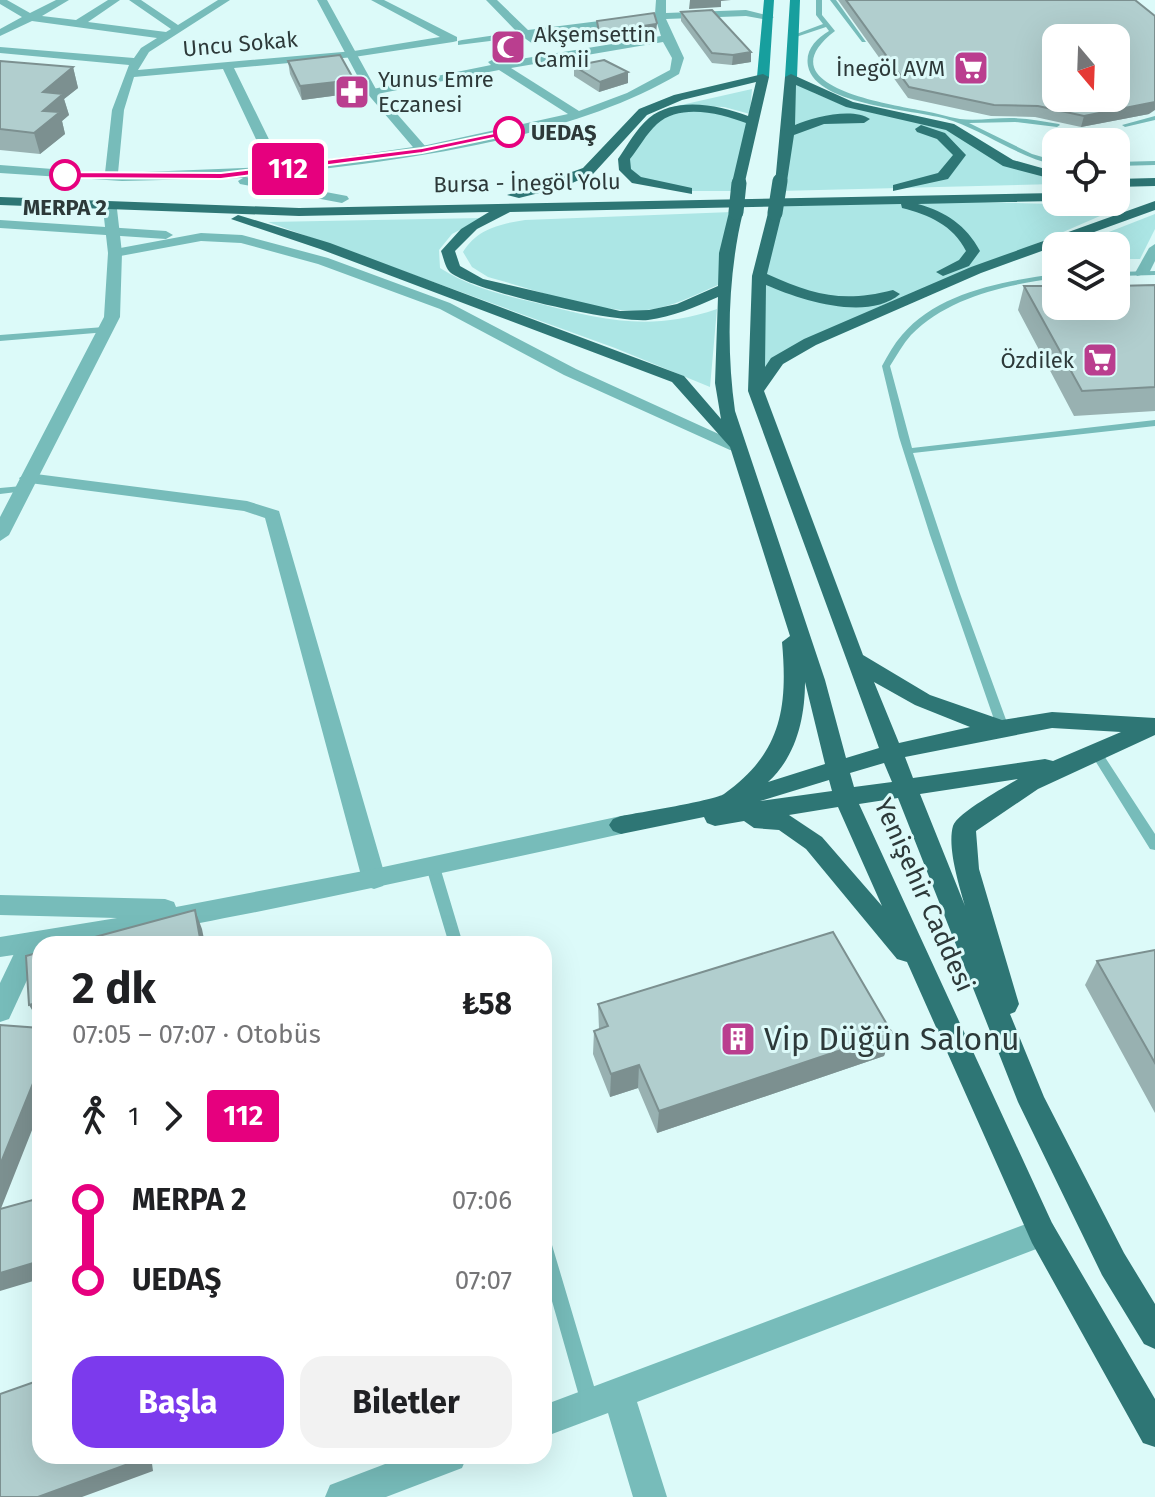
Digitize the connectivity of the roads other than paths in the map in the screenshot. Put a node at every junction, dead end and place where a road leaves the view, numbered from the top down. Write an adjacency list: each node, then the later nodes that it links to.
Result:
1 (0, 0): 16 (street)
2 (61, 0): 16 (street)
3 (115, 0): 18 (street)
4 (134, 0): 20 (street)
5 (225, 0): 20 (street)
6 (322, 0): 30 (street)
7 (376, 0): 13 (street)
8 (491, 0): 23 (street)
9 (646, 0): 14 (street)
10 (795, 0): 24 (main road)
11 (819, 0): 19 (lane)
12 (833, 0): 17 (lane)
13 (387, 3): 26 (street)
14 (660, 8): 15 (street, Uncu Sokak); 23 (street, Uncu Sokak); 25 (street)
15 (769, 8): 37 (main road)
16 (29, 17): 18 (street); 22 (street)
17 (846, 17): 19 (lane); 21 (lane)
18 (78, 24): 20 (street)
19 (826, 24): 21 (lane); 24 (lane); 43 (lane)
20 (173, 32): 33 (street)
21 (858, 32): 27 (lane)
22 (0, 33)
23 (524, 34): 26 (street, Uncu Sokak); 31 (street)
24 (794, 36): 38 (main road)
25 (666, 38): 31 (street); 40 (street)
26 (457, 40): 29 (street); 30 (street, Uncu Sokak)
27 (864, 41)
28 (0, 50): 33 (street)
29 (475, 51)
30 (354, 54): 34 (street, Uncu Sokak); 39 (street)
31 (553, 56): 35 (street)
32 (488, 58): 35 (street)
33 (136, 62): 36 (street)
34 (227, 66): 36 (street, Uncu Sokak); 52 (street)
35 (501, 66): 39 (street); 40 (street)
36 (130, 74): 54 (street)
37 (763, 77): 42 (highway, Yenişehir Caddesi); 67 (highway)
38 (791, 77): 46 (highway); 53 (highway)
39 (372, 92): 47 (street)
40 (578, 115): 47 (street)
41 (1155, 118): 45 (lane)
42 (751, 121): 61 (highway); 80 (highway, Yenişehir Caddesi, bridge)
43 (960, 121): 44 (lane); 48 (lane)
44 (1057, 125)
45 (1125, 125)
46 (788, 133): 59 (highway); 78 (highway, bridge)
47 (422, 150): 52 (street)
48 (1042, 160)
49 (1155, 163): 50 (lane)
50 (1130, 165)
51 (0, 169): 54 (street)
52 (277, 170): 55 (street)
53 (1042, 172)
54 (111, 175): 55 (street)
55 (221, 176): 65 (street)
56 (1155, 182): 57 (highway)
57 (1130, 183)
58 (1042, 184): 59 (highway, Bursa - İnegöl Yolu)
59 (898, 188): 61 (highway, Bursa - İnegöl Yolu)
60 (0, 191): 65 (highway, Bursa - İnegöl Yolu)
61 (688, 191): 67 (highway, Bursa - İnegöl Yolu)
62 (1155, 195): 63 (highway)
63 (1130, 196)
64 (1042, 197): 66 (highway, Bursa - İnegöl Yolu)
65 (342, 199): 67 (highway, Bursa - İnegöl Yolu)
66 (883, 199): 67 (highway, Bursa - İnegöl Yolu); 78 (highway)
67 (518, 200): 69 (highway, Bursa - İnegöl Yolu); 80 (highway)
68 (0, 201): 69 (highway, Bursa - İnegöl Yolu)
69 (21, 203): 71 (highway)
70 (1155, 205): 83 (highway)
71 (110, 209): 73 (street); 85 (highway)
72 (0, 224): 73 (street)
73 (114, 231): 74 (street); 76 (street)
74 (201, 237): 76 (street); 85 (street)
75 (1155, 248): 77 (street)
76 (115, 253): 81 (street)
77 (1148, 273)
78 (759, 276): 83 (highway)
79 (1042, 278): 86 (lane)
80 (727, 287): 85 (highway, Yenişehir Caddesi)
81 (104, 330): 82 (lane); 87 (street)
82 (0, 338)
83 (756, 391): 91 (highway, Yenişehir Caddesi)
84 (1155, 423): 86 (lane)
85 (736, 446): 90 (highway, Yenişehir Caddesi)
86 (908, 451): 93 (lane)
87 (25, 483): 88 (lane); 89 (street); 104 (street)
88 (0, 491)
89 (0, 535)
90 (787, 599): 97 (highway, Yenişehir Caddesi); 100 (highway)
91 (854, 659): 93 (highway); 95 (highway, Yenişehir Caddesi)
92 (1155, 726): 93 (highway); 94 (highway)
93 (1003, 728): 95 (highway)
94 (1095, 751): 96 (highway); 102 (lane)
95 (892, 752): 97 (highway); 98 (highway, Yenişehir Caddesi)
96 (1062, 765): 98 (highway); 114 (highway)
97 (836, 769): 99 (highway, Yenişehir Caddesi); 100 (highway)
98 (906, 788): 99 (highway); 114 (highway, Yenişehir Caddesi)
99 (845, 797): 100 (highway); 112 (highway, Yenişehir Caddesi)
100 (728, 810): 101 (highway); 112 (highway)
101 (621, 825): 103 (street)
102 (1155, 845)
103 (433, 867): 104 (street); 108 (lane)
104 (374, 879): 106 (street)
105 (0, 905): 106 (street)
106 (215, 909): 107 (street)
107 (65, 936)
108 (454, 936)
109 (32, 942): 110 (street); 111 (street); 113 (street)
110 (0, 947)
111 (0, 955)
112 (923, 971): 115 (highway, Yenişehir Caddesi)
113 (0, 1011)
114 (1032, 1102): 117 (highway, Yenişehir Caddesi)
115 (1042, 1233): 118 (street); 120 (highway, Yenişehir Caddesi)
116 (552, 1265): 118 (lane)
117 (1155, 1333)
118 (604, 1398): 119 (street); 123 (street)
119 (552, 1418)
120 (1155, 1431)
121 (429, 1464): 122 (street)
122 (342, 1497)
123 (650, 1497)

